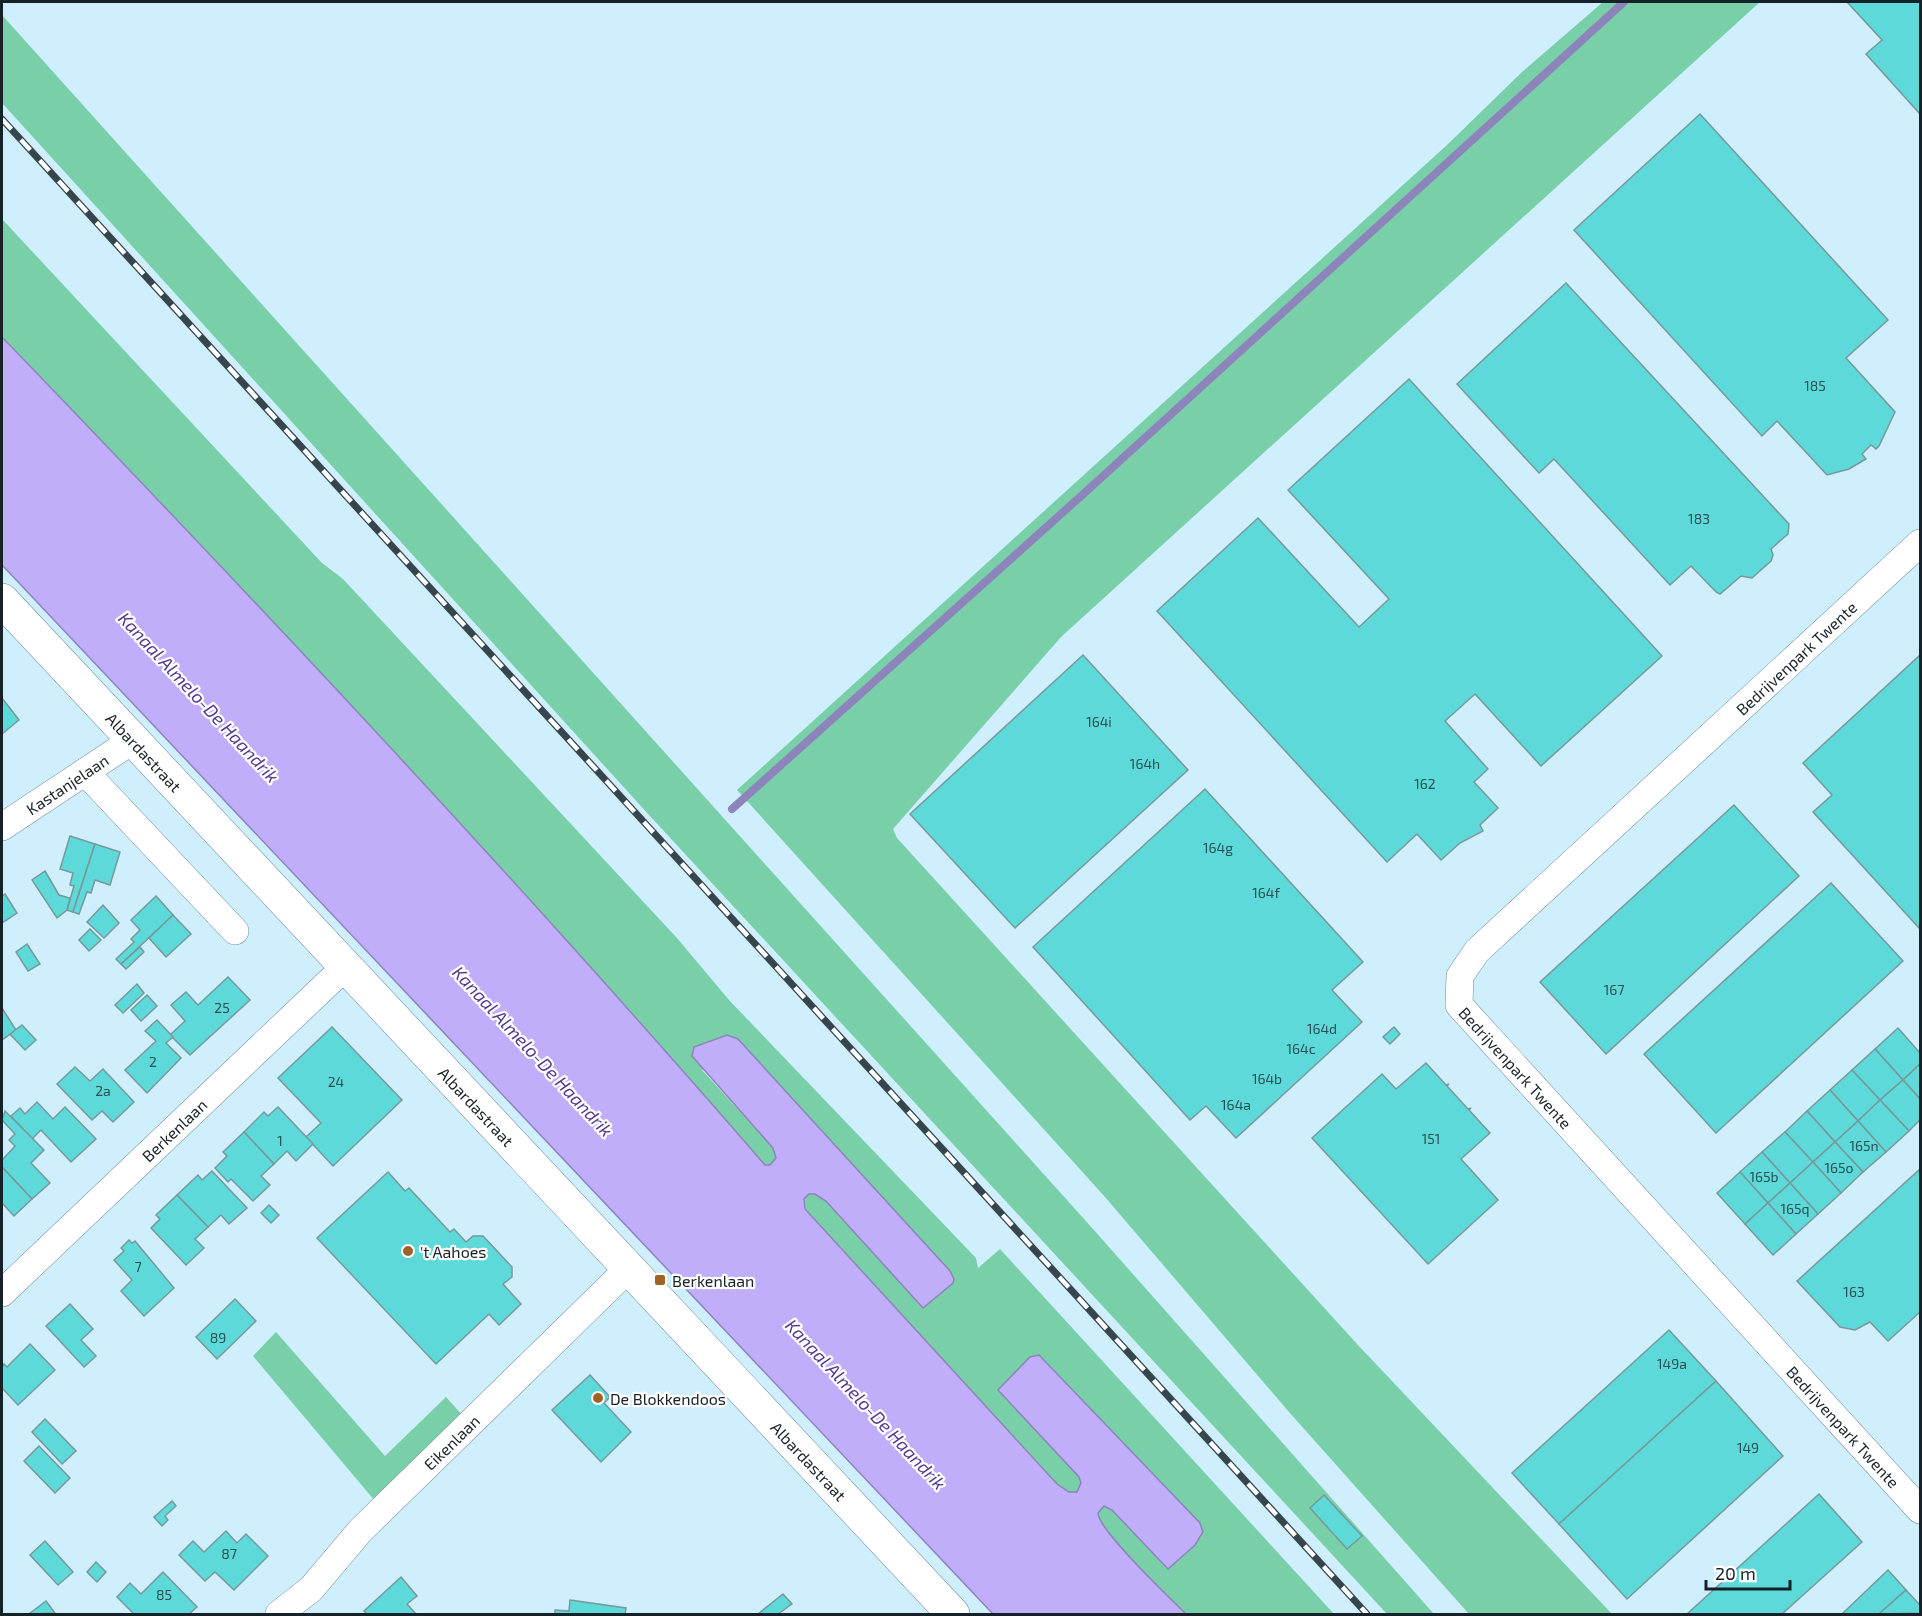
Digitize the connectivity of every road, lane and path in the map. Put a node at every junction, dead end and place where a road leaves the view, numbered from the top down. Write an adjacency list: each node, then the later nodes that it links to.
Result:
1 (1920, 543): 10 (street, Bedrijvenpark Twente)
2 (2, 600): 3 (street, Albardastraat)
3 (133, 740): 4 (street, Kastanjelaan); 7 (street, Albardastraat)
4 (85, 772): 5 (street, Kastanjelaan); 6 (street)
5 (2, 827)
6 (235, 932)
7 (345, 967): 8 (street, Albardastraat); 9 (street, Berkenlaan)
8 (627, 1270): 11 (street, Eikenlaan); 12 (street, Albardastraat)
9 (2, 1293)
10 (1920, 1510)
11 (279, 1614)
12 (953, 1614)

